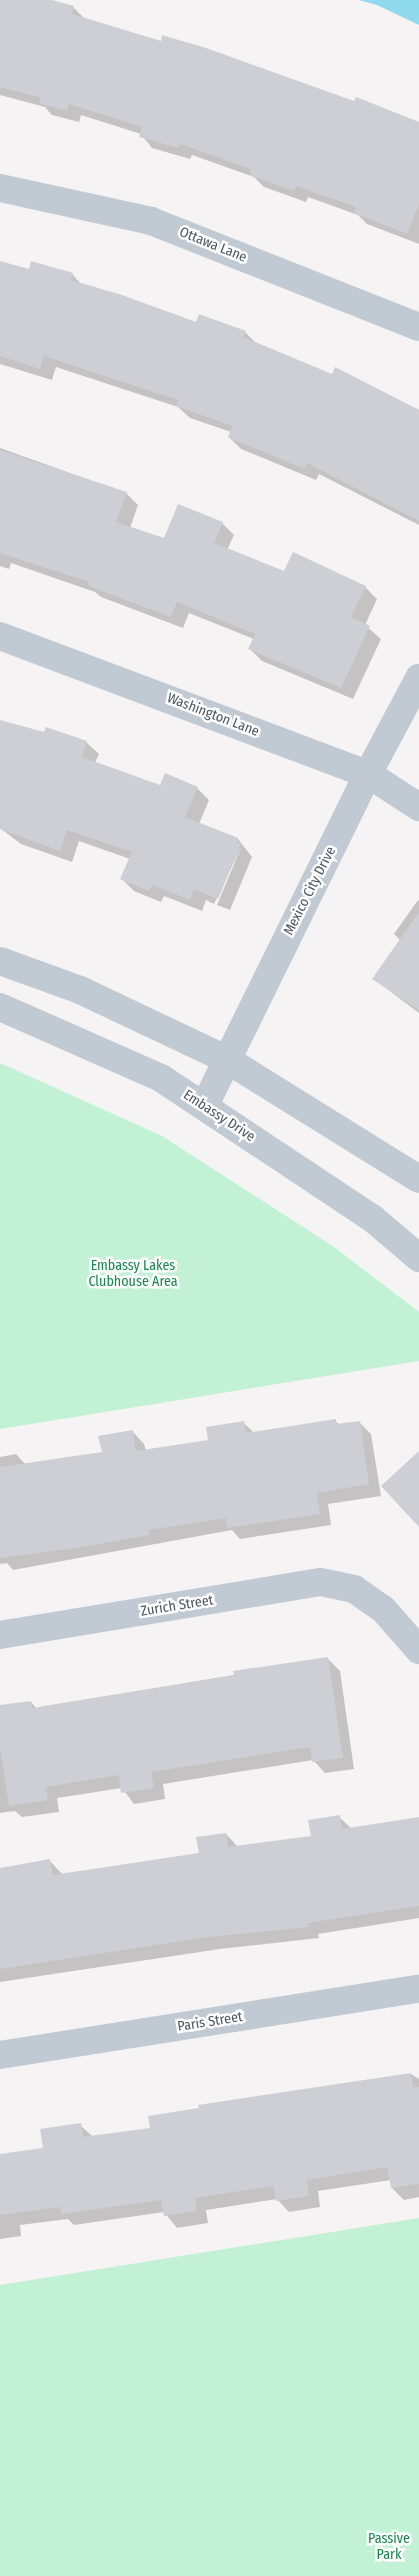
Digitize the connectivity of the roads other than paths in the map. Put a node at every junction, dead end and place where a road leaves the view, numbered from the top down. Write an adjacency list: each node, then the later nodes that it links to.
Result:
1 (0, 188): 2 (street, Ottawa Lane)
2 (419, 327)
3 (0, 636): 5 (street, Washington Lane)
4 (419, 678): 5 (street, Mexico City Drive)
5 (368, 774): 6 (street, Washington Lane); 9 (street, Mexico City Drive)
6 (419, 807)
7 (0, 961): 9 (street)
8 (0, 1006): 10 (street, Embassy Drive)
9 (226, 1059): 10 (street, Mexico City Drive); 11 (street)
10 (205, 1105): 12 (street, Embassy Drive)
11 (419, 1179)
12 (419, 1258)
13 (0, 1634): 14 (street, Zurich Street)
14 (419, 1650)
15 (419, 1989): 16 (street, Paris Street)
16 (0, 2055)

